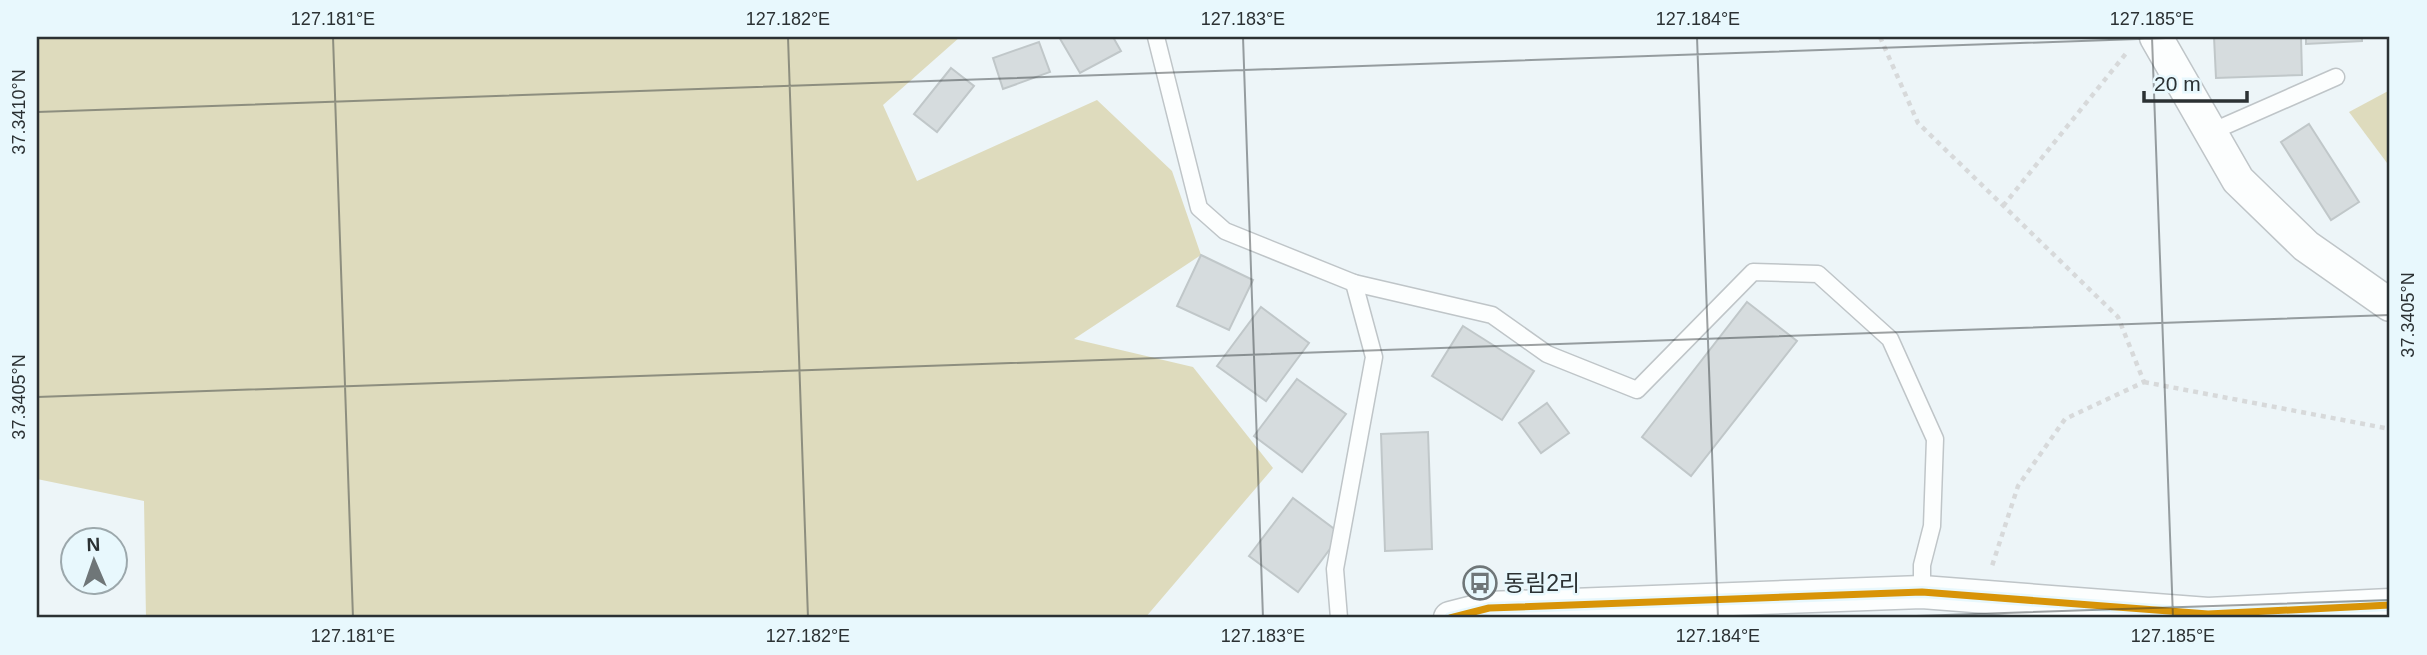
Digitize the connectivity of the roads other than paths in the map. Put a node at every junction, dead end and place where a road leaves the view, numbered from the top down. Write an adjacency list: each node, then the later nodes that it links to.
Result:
1 (1156, 37): 5 (lane)
2 (2143, 42): 4 (street)
3 (2336, 77): 4 (lane)
4 (2211, 132): 6 (street)
5 (1354, 283): 7 (lane); 9 (lane)
6 (2390, 305)
7 (1920, 605): 8 (street); 10 (street)
8 (2390, 605)
9 (1339, 618)
10 (1450, 618)

